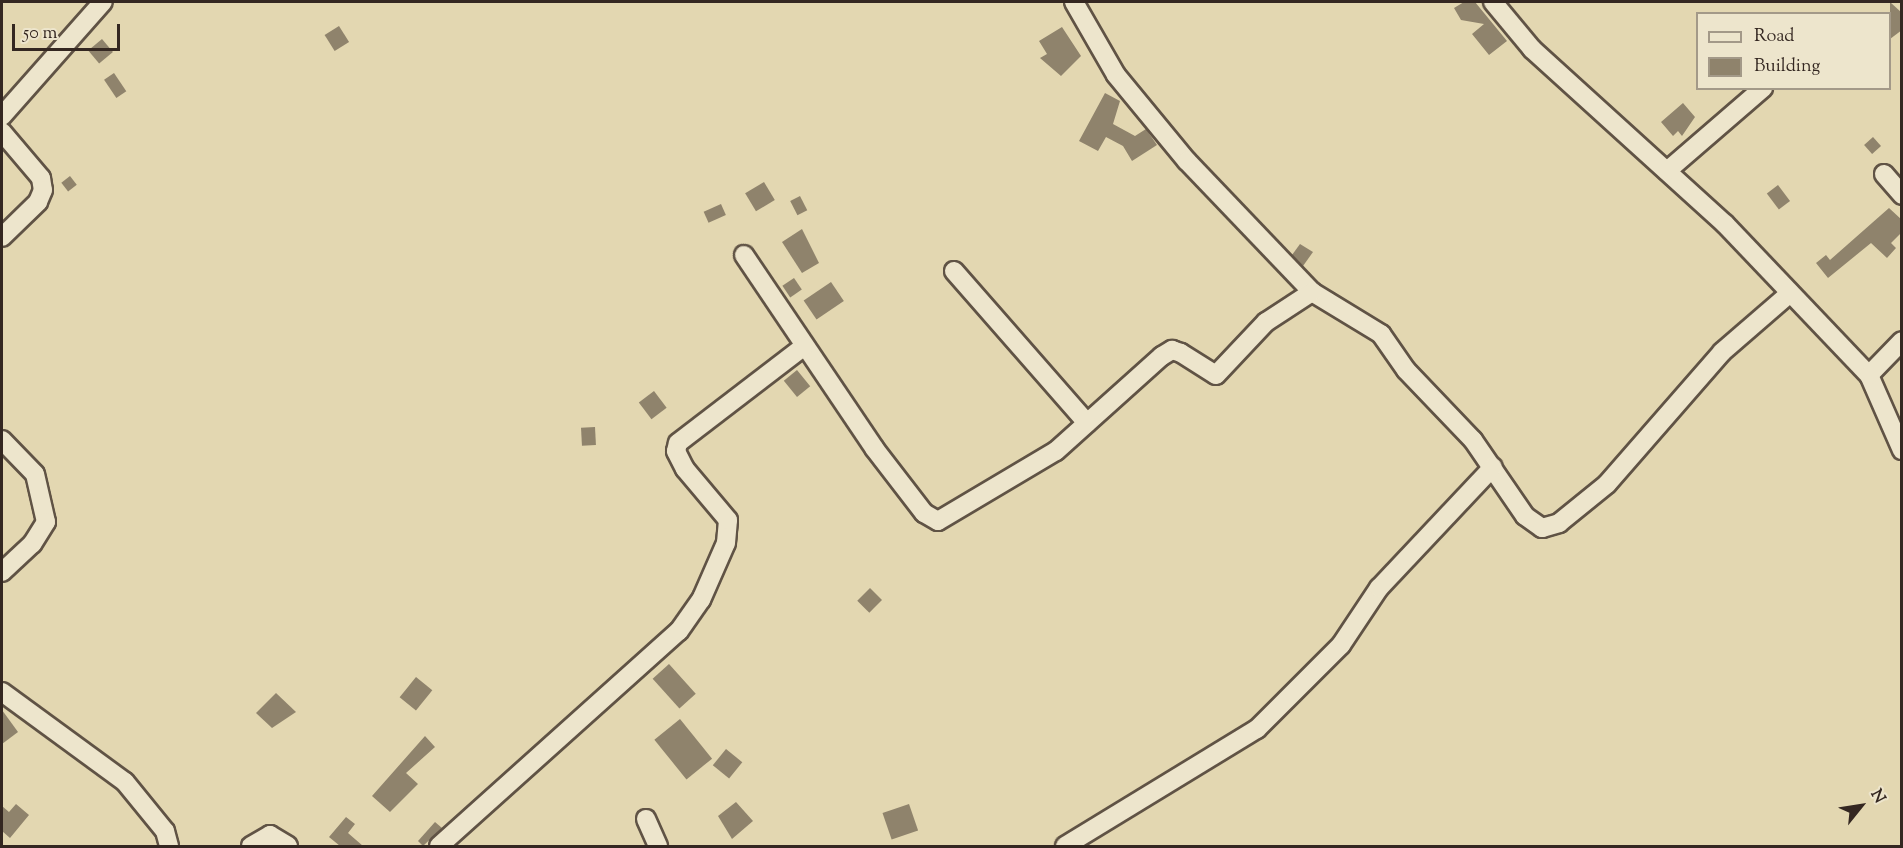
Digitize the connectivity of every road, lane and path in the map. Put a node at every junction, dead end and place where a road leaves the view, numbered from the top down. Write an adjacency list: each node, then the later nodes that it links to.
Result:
1 (103, 2): 5 (street)
2 (1074, 2): 13 (street)
3 (1493, 2): 7 (street)
4 (1761, 90): 7 (street)
5 (2, 116)
6 (2, 132): 10 (street)
7 (1667, 171): 14 (street)
8 (1884, 174): 9 (street)
9 (1902, 195)
10 (2, 237)
11 (744, 255): 16 (street)
12 (954, 271): 18 (street)
13 (1312, 292): 18 (street); 21 (street)
14 (1790, 293): 17 (street); 21 (street)
15 (1902, 341): 17 (street)
16 (803, 347): 18 (street); 28 (street)
17 (1869, 375): 20 (street)
18 (1087, 423)
19 (2, 440): 22 (street)
20 (1902, 450)
21 (1492, 467): 30 (street)
22 (2, 572)
23 (2, 692): 25 (street)
24 (646, 819): 29 (street)
25 (169, 846)
26 (251, 846): 27 (street)
27 (288, 846)
28 (439, 846)
29 (658, 846)
30 (1065, 846)

